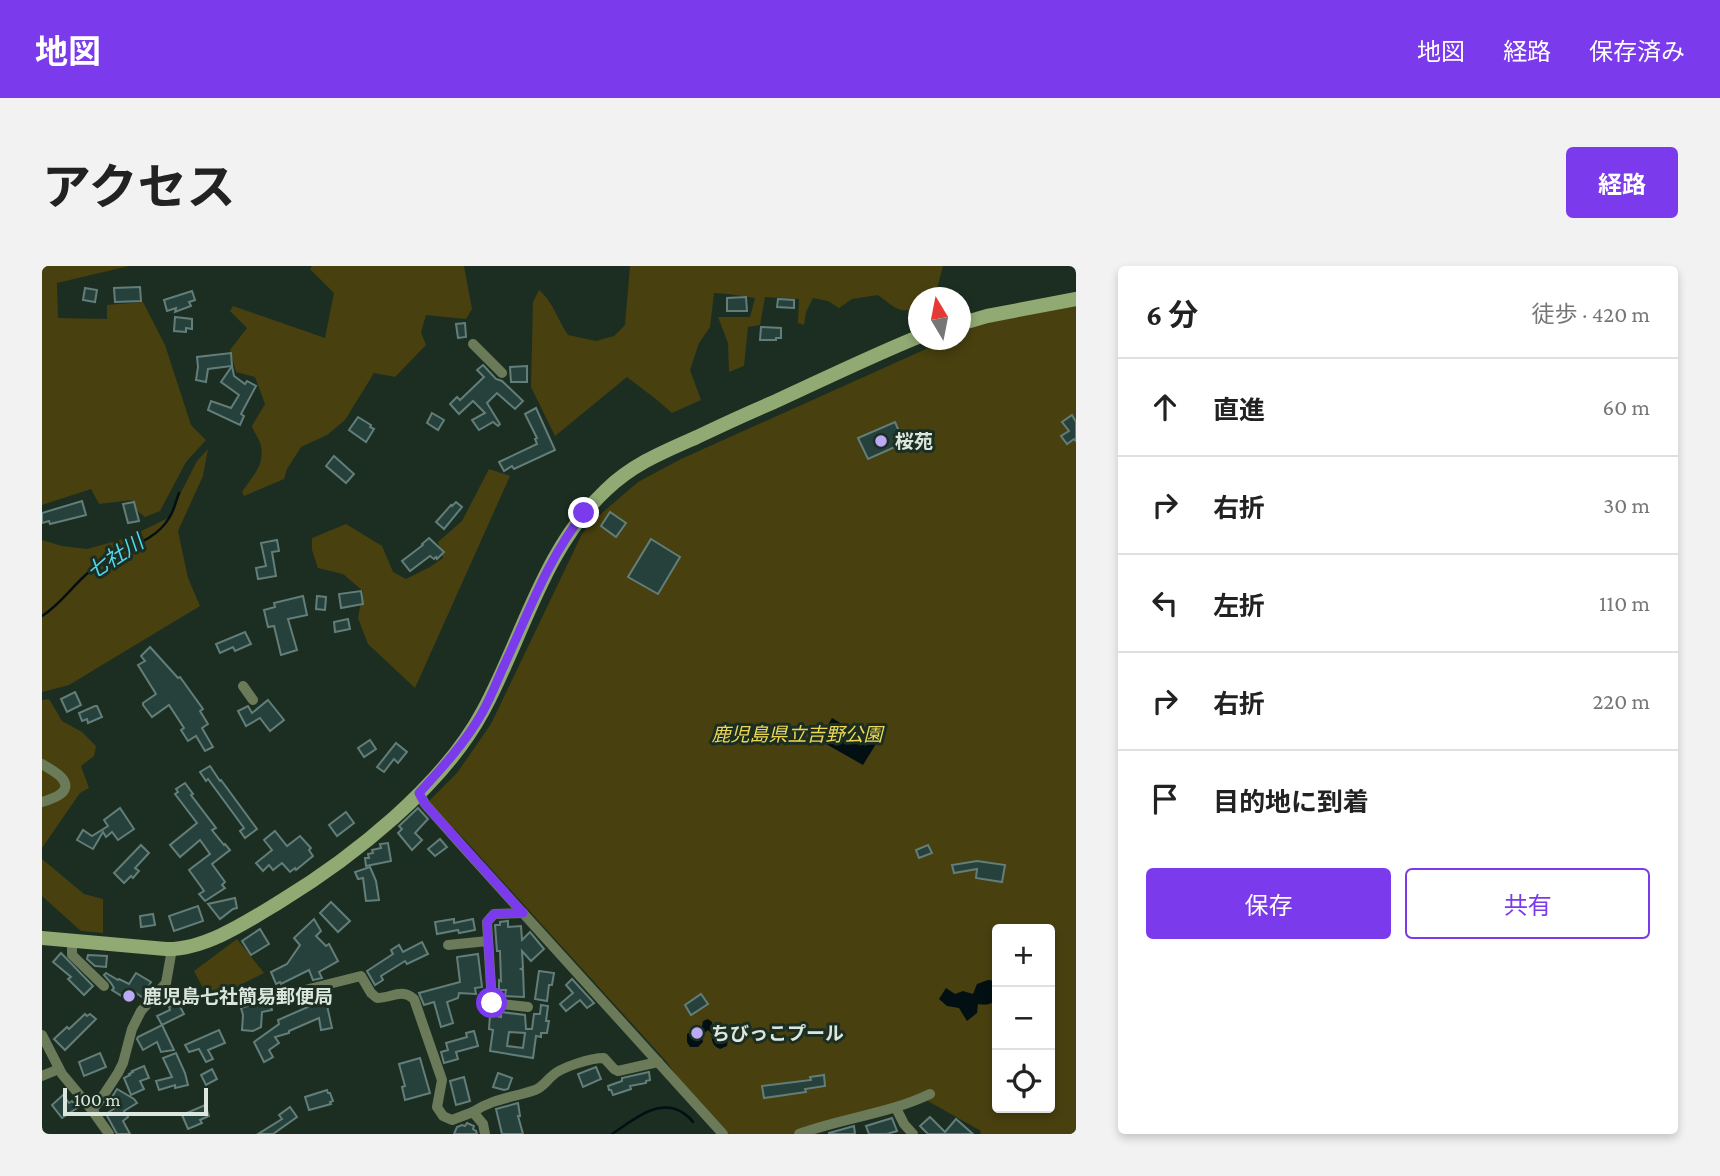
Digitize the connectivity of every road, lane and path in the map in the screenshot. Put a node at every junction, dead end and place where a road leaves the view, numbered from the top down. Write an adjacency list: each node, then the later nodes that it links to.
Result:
1 (1076, 299): 2 (street)
2 (971, 321)
3 (908, 342): 9 (street)
4 (473, 344): 5 (street)
5 (502, 373)
6 (243, 686): 7 (street)
7 (253, 700)
8 (42, 764): 10 (street)
9 (419, 793): 11 (street); 16 (street)
10 (42, 803)
11 (523, 913): 14 (street); 21 (street)
12 (42, 938): 13 (street)
13 (72, 941): 16 (street); 17 (street)
14 (488, 942): 15 (street); 19 (street)
15 (449, 945)
16 (172, 949): 26 (street)
17 (104, 986)
18 (237, 1002): 27 (street)
19 (528, 1007)
20 (42, 1035): 22 (street)
21 (658, 1062): 27 (street); 30 (street)
22 (59, 1069): 23 (street); 26 (street)
23 (42, 1076)
24 (930, 1094): 25 (street)
25 (896, 1108): 31 (street); 32 (street)
26 (92, 1110): 28 (street)
27 (473, 1112): 29 (street)
28 (107, 1133)
29 (485, 1134)
30 (723, 1134)
31 (799, 1134)
32 (913, 1134)

